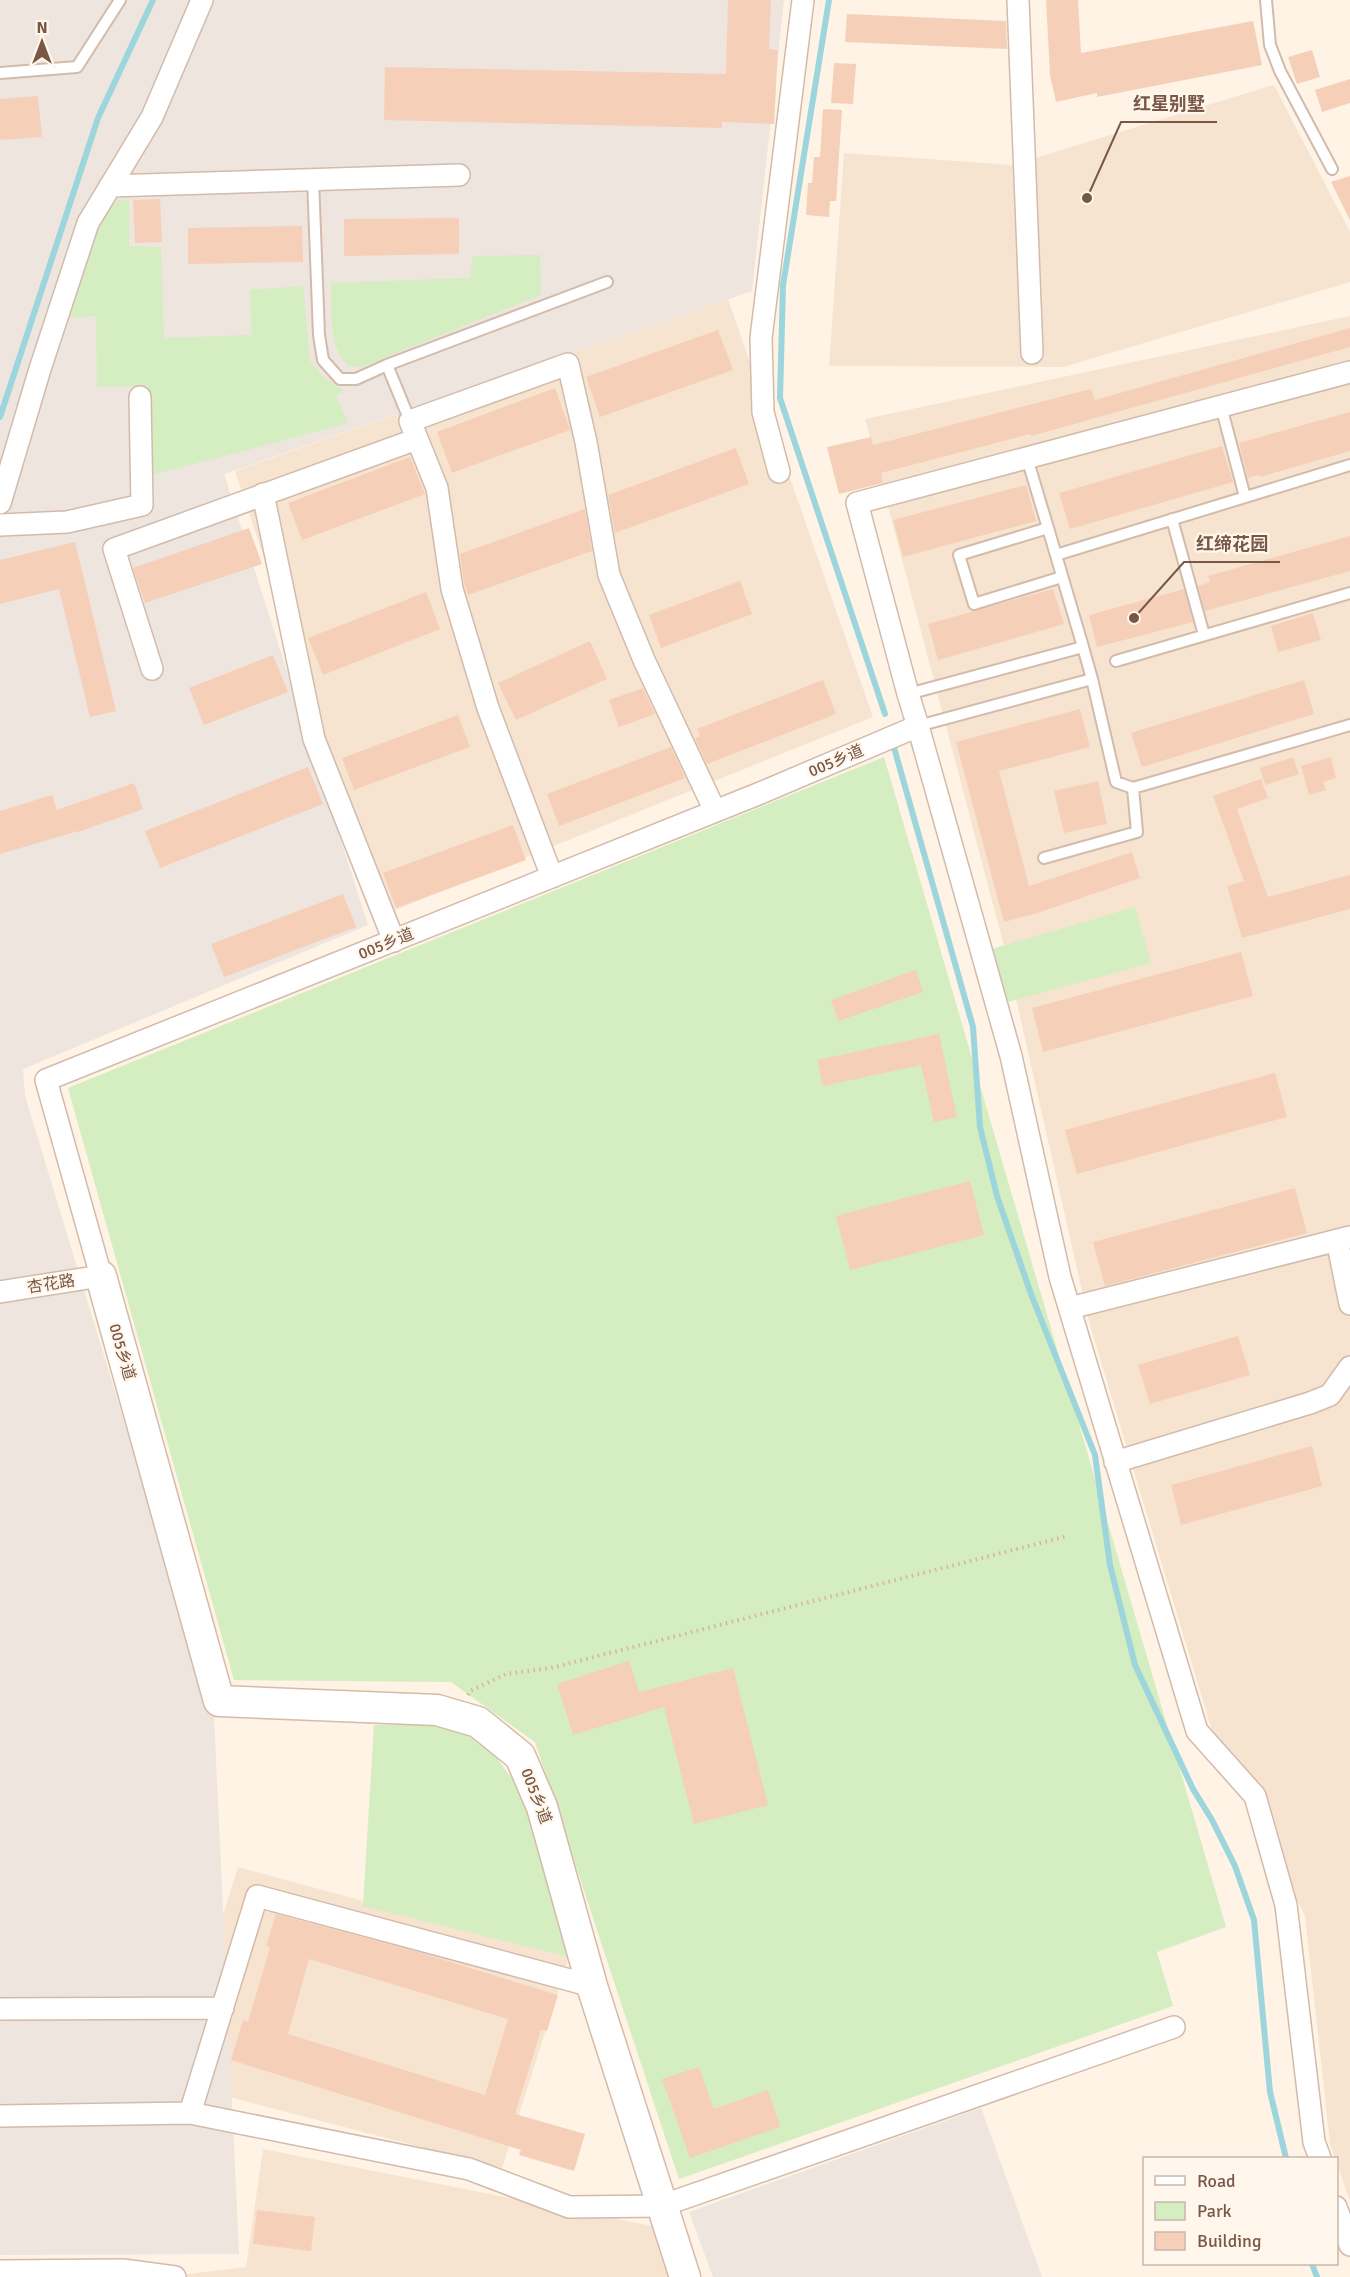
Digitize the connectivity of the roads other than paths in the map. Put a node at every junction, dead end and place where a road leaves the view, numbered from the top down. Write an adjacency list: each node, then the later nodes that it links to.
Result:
1 (120, 0): 6 (lane)
2 (202, 0): 10 (street)
3 (803, 0): 20 (street)
4 (1018, 0): 12 (street)
5 (1266, 0): 7 (lane)
6 (0, 74)
7 (1332, 169)
8 (459, 175): 9 (street)
9 (313, 179): 10 (street); 13 (lane)
10 (110, 186): 23 (street)
11 (607, 282): 13 (lane)
12 (1032, 353)
13 (387, 366): 17 (lane)
14 (1350, 372): 16 (street)
15 (140, 397): 25 (street)
16 (1221, 406): 18 (street); 22 (lane)
17 (414, 430): 21 (street); 39 (street); 41 (street)
18 (1027, 458): 26 (lane); 35 (street)
19 (1350, 465): 22 (lane)
20 (779, 472)
21 (263, 494): 33 (street); 42 (street)
22 (1245, 497): 24 (lane)
23 (0, 503)
24 (1172, 519): 27 (lane); 30 (lane)
25 (0, 525)
26 (1048, 528): 27 (lane); 28 (lane)
27 (1056, 555): 28 (lane)
28 (1062, 577): 31 (lane)
29 (1350, 593): 30 (lane)
30 (1204, 635): 32 (lane)
31 (1083, 647): 34 (lane); 35 (lane)
32 (1116, 661)
33 (152, 669)
34 (1092, 679): 37 (lane); 38 (lane)
35 (908, 694): 37 (street)
36 (1350, 725): 38 (lane)
37 (918, 726): 39 (street, 005乡道); 47 (street)
38 (1133, 788): 40 (lane)
39 (715, 811): 41 (street, 005乡道)
40 (1044, 858)
41 (552, 877): 42 (street, 005乡道)
42 (394, 940): 44 (street, 005乡道)
43 (1343, 1239): 46 (street); 47 (street)
44 (101, 1276): 45 (street, 杏花路); 50 (street, 005乡道)
45 (0, 1292)
46 (1350, 1304)
47 (1070, 1308): 49 (street)
48 (1350, 1367): 49 (street)
49 (1115, 1462): 56 (street)
50 (592, 1986): 51 (street); 57 (street, 005乡道)
51 (223, 2008): 52 (street); 54 (street)
52 (0, 2009)
53 (1174, 2027): 57 (street)
54 (190, 2113): 55 (street); 57 (street)
55 (0, 2116)
56 (1320, 2157)
57 (661, 2206): 62 (street, 005乡道)
58 (1338, 2212): 59 (street)
59 (1350, 2245)
60 (0, 2271): 61 (street)
61 (175, 2277)
62 (685, 2277)

